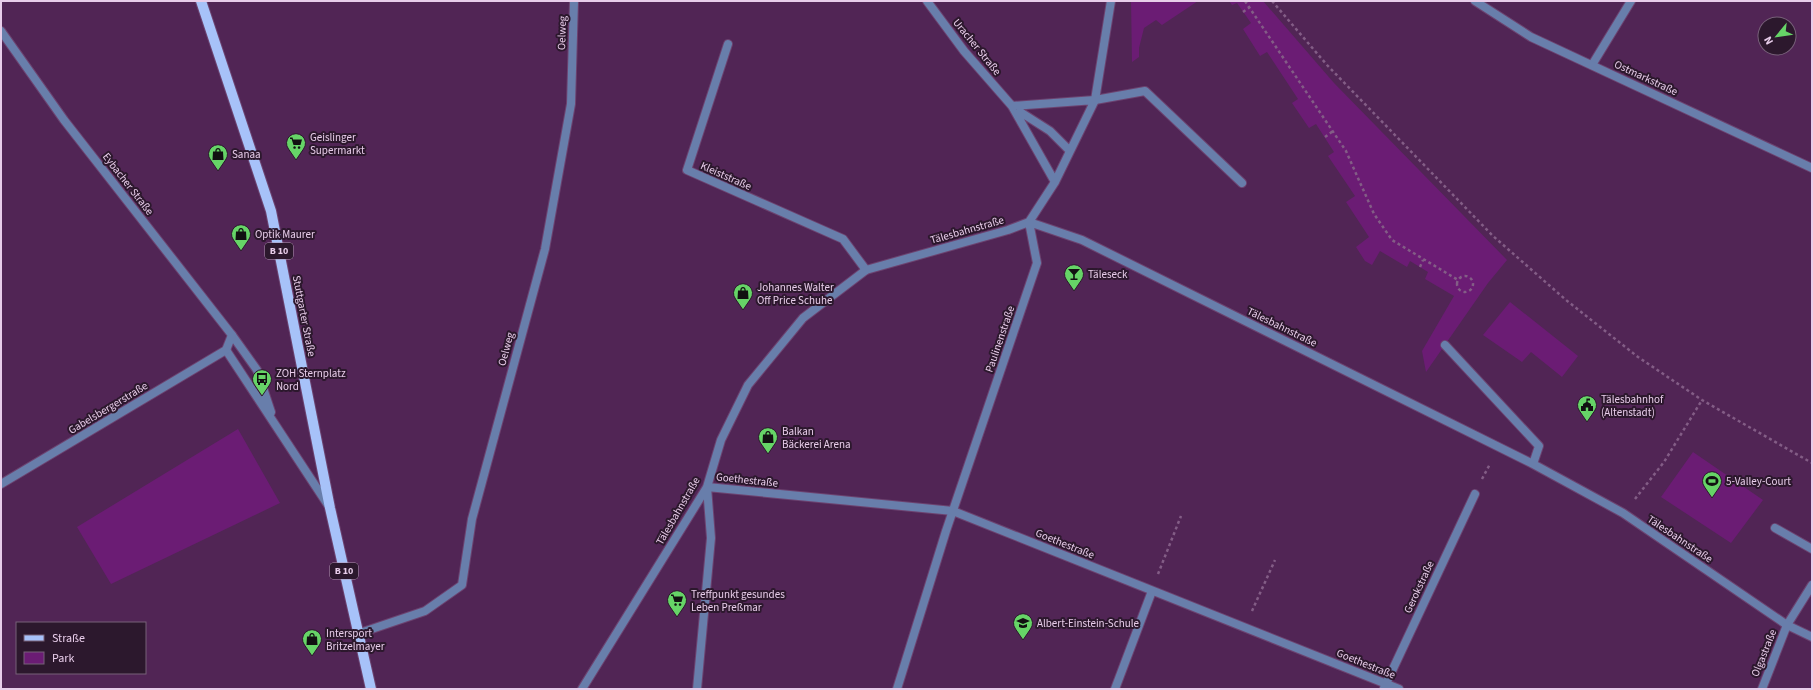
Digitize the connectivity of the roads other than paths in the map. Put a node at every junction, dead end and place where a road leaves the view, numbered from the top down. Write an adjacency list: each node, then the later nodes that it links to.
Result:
1 (201, 1): 26 (main road, Stuttgarter Straße / B 10)
2 (574, 1): 33 (street, Oelweg)
3 (927, 1): 11 (street, Uracher Straße)
4 (1111, 1): 10 (street)
5 (1475, 1): 9 (street, Ostmarkstraße)
6 (1632, 1): 9 (street)
7 (1, 31): 18 (street, Eybacher Straße)
8 (728, 44): 17 (street, Kleiststraße)
9 (1592, 65): 13 (street, Ostmarkstraße)
10 (1095, 100): 11 (street); 12 (street); 15 (street)
11 (1012, 106): 12 (street, Uracher Straße); 14 (street, Uracher Straße)
12 (1070, 151): 14 (street)
13 (1812, 168)
14 (1055, 182): 16 (street)
15 (1242, 183)
16 (1029, 222): 17 (street, Tälesbahnstraße); 22 (street, Tälesbahnstraße); 27 (street, Paulinenstraße)
17 (866, 270): 24 (street, Tälesbahnstraße)
18 (232, 335): 20 (street); 21 (street, Eybacher Straße)
19 (1445, 345): 22 (street)
20 (226, 350): 21 (street); 23 (street, Gabelsbergerstraße)
21 (274, 423): 26 (street)
22 (1533, 464): 32 (street, Tälesbahnstraße)
23 (1, 484)
24 (707, 487): 27 (street, Goethestraße); 37 (street, Tälesbahnstraße); 38 (street)
25 (1475, 494): 35 (street, Gerokstraße)
26 (330, 508): 33 (main road, Stuttgarter Straße / B 10)
27 (953, 512): 31 (street, Goethestraße); 39 (street, Paulinenstraße)
28 (1775, 528): 29 (street)
29 (1812, 549)
30 (1812, 585): 32 (street, Olgastraße)
31 (1152, 591): 35 (street, Goethestraße); 40 (street)
32 (1788, 625): 34 (street, Tälesbahnstraße); 42 (street, Olgastraße)
33 (358, 634): 36 (main road, Stuttgarter Straße / B 10)
34 (1812, 637)
35 (1385, 686): 41 (street, Goethestraße)
36 (371, 689)
37 (582, 689)
38 (697, 689)
39 (897, 689)
40 (1115, 689)
41 (1399, 689)
42 (1762, 689)

